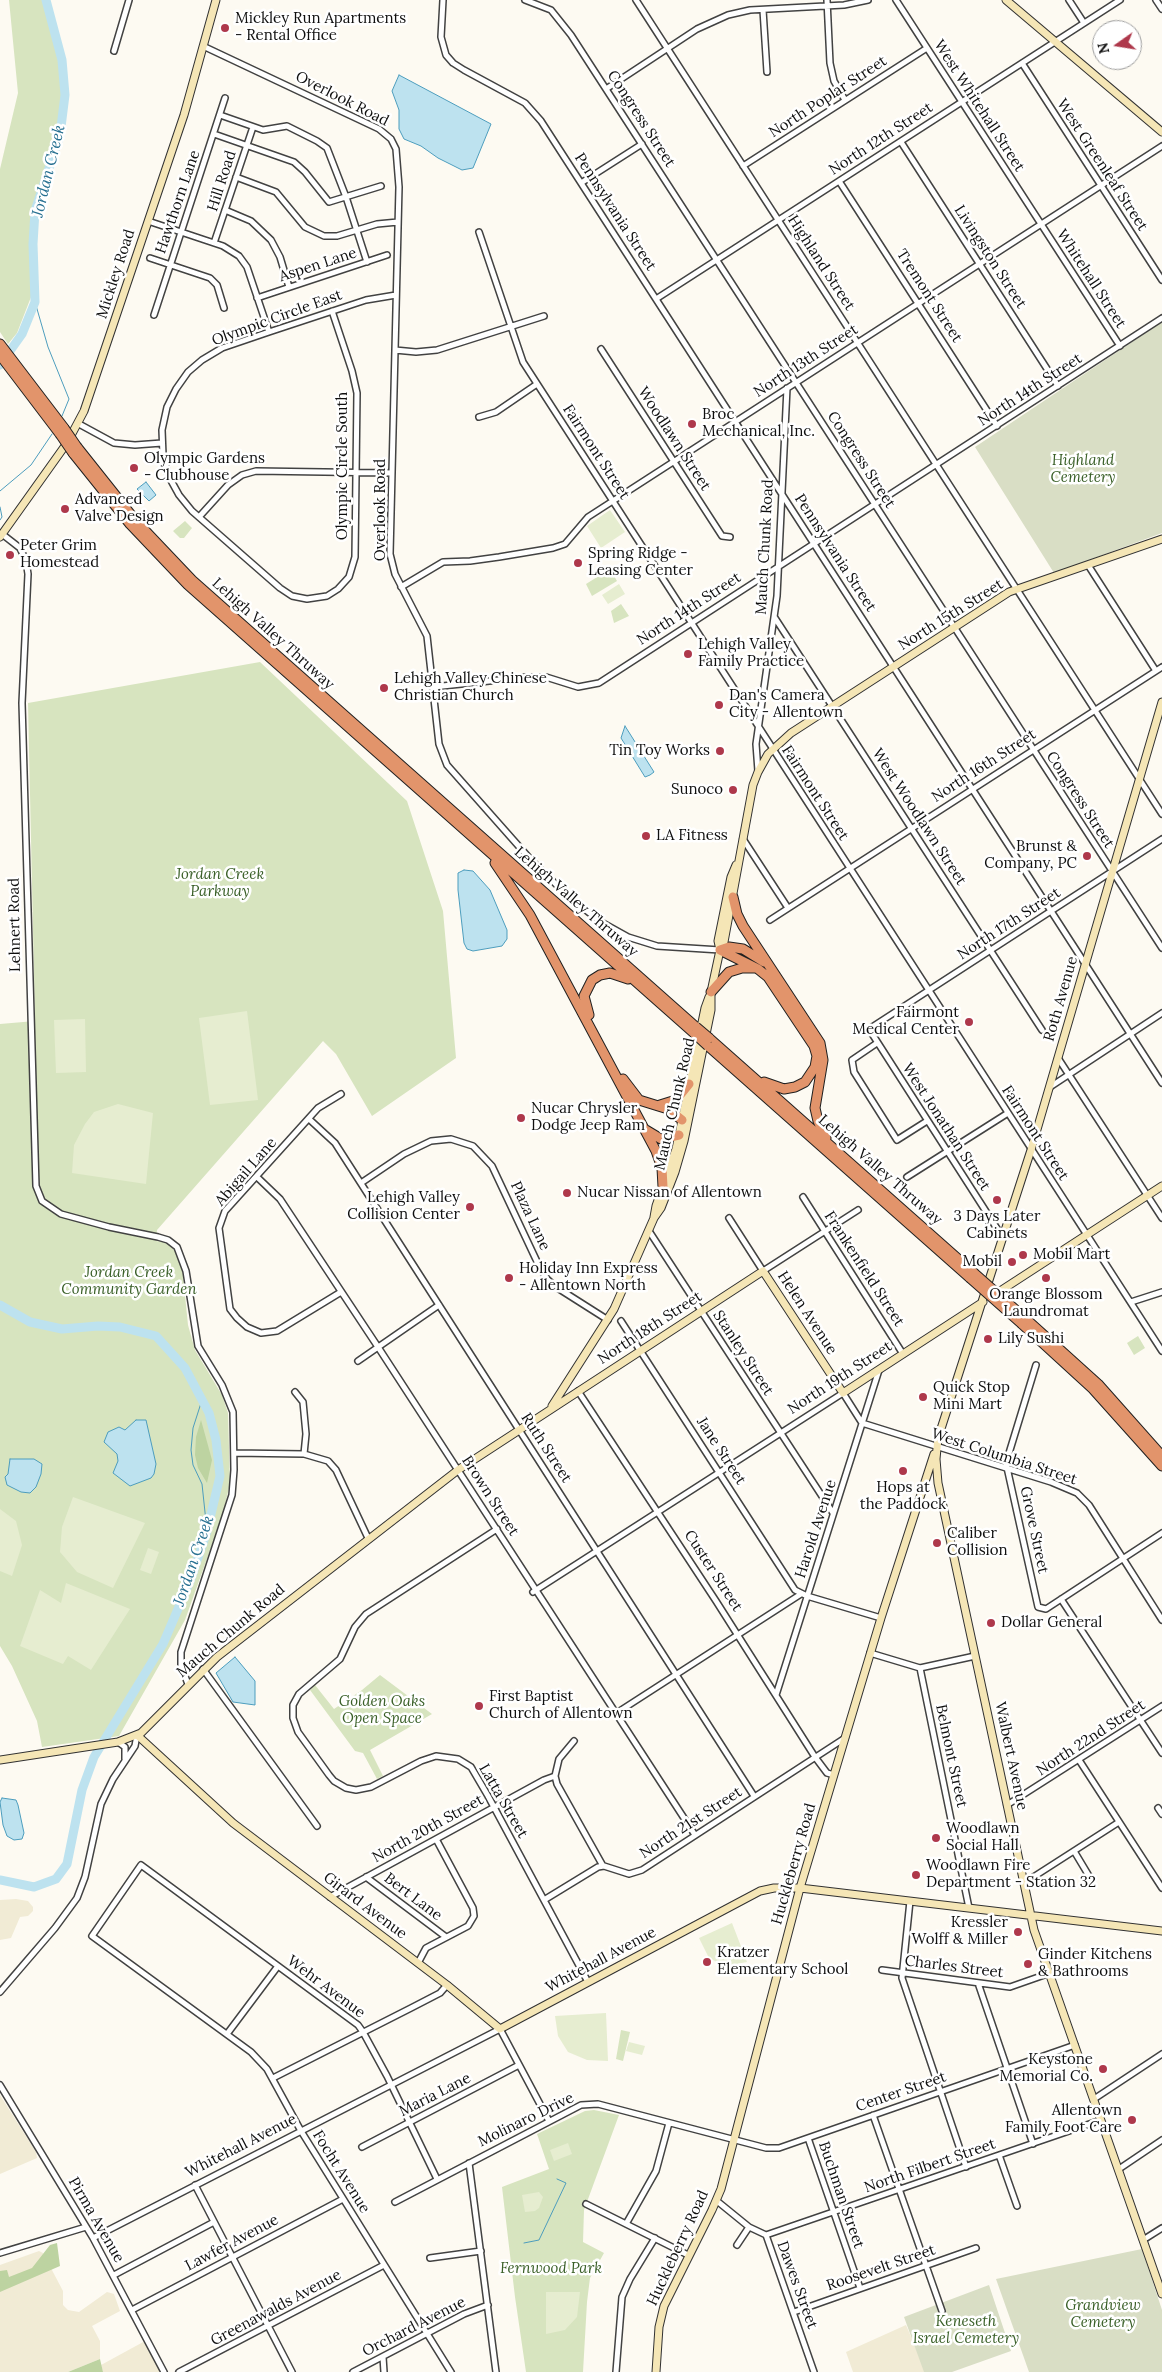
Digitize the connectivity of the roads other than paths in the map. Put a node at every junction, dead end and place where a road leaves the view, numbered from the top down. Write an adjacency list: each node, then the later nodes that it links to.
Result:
1 (129, 0): 20 (street)
2 (216, 0): 17 (main road, Mickley Road)
3 (444, 0): 38 (street, Pennsylvania Street)
4 (525, 0): 23 (street, Congress Street)
5 (636, 0): 19 (street, Highland Street)
6 (868, 0): 12 (street)
7 (896, 0): 18 (street, West Whitehall Street)
8 (1006, 0): 16 (main road)
9 (1069, 0): 15 (street)
10 (1120, 0): 15 (street, North 12th Street)
11 (1156, 0): 13 (street)
12 (827, 3): 14 (street); 25 (street)
13 (1162, 9)
14 (763, 10): 19 (street); 22 (street)
15 (1084, 23): 16 (street, North 12th Street)
16 (1055, 42): 21 (street, North 12th Street); 29 (main road)
17 (205, 47): 44 (main road, Mickley Road); 45 (street, Overlook Road)
18 (927, 48): 25 (street, North Poplar Street); 26 (street, West Whitehall Street)
19 (667, 49): 23 (street); 35 (street, Highland Street)
20 (114, 51)
21 (1022, 63): 26 (street, North 12th Street); 40 (street, West Greenleaf Street)
22 (767, 72)
23 (606, 89): 32 (street, Congress Street)
24 (225, 98): 27 (street, Hawthorn Lane)
25 (846, 100): 35 (street, North Poplar Street)
26 (962, 102): 31 (street, North 12th Street); 46 (street, West Whitehall Street)
27 (220, 114): 28 (street); 30 (street, Hawthorn Lane)
28 (252, 127): 33 (street, Hill Road); 41 (street)
29 (1162, 132)
30 (214, 134): 33 (street); 48 (street, Hawthorn Lane)
31 (901, 142): 37 (street, North 12th Street); 55 (street, Livingston Street)
32 (642, 144): 38 (street); 53 (street, Congress Street)
33 (247, 145): 36 (street, Hill Road); 41 (street)
34 (1162, 146): 40 (street, North 13th Street)
35 (743, 166): 43 (street, Highland Street)
36 (236, 178): 42 (street, Hill Road); 47 (street)
37 (839, 181): 43 (street, North 12th Street); 62 (street, Tremont Street)
38 (581, 183): 61 (street, Pennsylvania Street)
39 (381, 186): 41 (street)
40 (1101, 186): 46 (street, North 13th Street); 57 (street, West Greenleaf Street)
41 (346, 197): 47 (street)
42 (225, 210): 50 (street, Hill Road); 58 (street)
43 (778, 220): 53 (street, North 12th Street); 70 (street, Highland Street)
44 (148, 221): 48 (street); 83 (main road, Mickley Road)
45 (398, 222): 47 (street); 59 (street, Overlook Road)
46 (1041, 225): 55 (street, North 13th Street); 72 (street, Whitehall Street)
47 (356, 230): 54 (street)
48 (181, 232): 50 (street); 56 (street, Hawthorn Lane)
49 (480, 232): 68 (street, Fairmont Street)
50 (214, 243): 60 (street)
51 (386, 255): 54 (street, Aspen Lane)
52 (150, 258): 56 (street)
53 (717, 260): 61 (street, North 12th Street); 77 (street, Congress Street)
54 (367, 262): 58 (street, Aspen Lane)
55 (979, 264): 62 (street, North 13th Street); 79 (street, Livingston Street)
56 (170, 265): 63 (street); 65 (street, Hawthorn Lane)
57 (1162, 280)
58 (290, 288): 60 (street, Aspen Lane)
59 (396, 295): 64 (street, Olympic Circle East); 74 (street, Overlook Road)
60 (257, 298): 69 (street)
61 (656, 299): 82 (street, Pennsylvania Street)
62 (919, 303): 70 (street, North 13th Street); 84 (street, Tremont Street)
63 (224, 308)
64 (332, 311): 69 (street, Olympic Circle East); 89 (street, Olympic Circle South)
65 (154, 315)
66 (544, 316): 68 (street)
67 (1162, 318): 72 (street, North 14th Street)
68 (510, 327): 74 (street); 78 (street, Fairmont Street)
69 (269, 332): 85 (street, Olympic Circle East)
70 (858, 342): 77 (street, North 13th Street); 88 (street, Highland Street)
71 (0, 344): 76 (highway, Lehigh Valley Thruway)
72 (1120, 346): 79 (street, North 14th Street)
73 (601, 349): 87 (street, Woodlawn Street)
74 (395, 350): 90 (street, Overlook Road)
75 (0, 355): 76 (highway, Lehigh Valley Thruway)
76 (18, 373): 86 (highway, Lehigh Valley Thruway, bridge)
77 (796, 383): 80 (street, North 13th Street); 93 (street, Congress Street)
78 (537, 384): 81 (street); 92 (street, Fairmont Street)
79 (1058, 386): 84 (street, North 14th Street)
80 (787, 388): 82 (street, North 13th Street); 91 (street, Mauch Chunk Road)
81 (480, 417)
82 (734, 422): 87 (street, North 13th Street); 91 (street, Pennsylvania Street)
83 (79, 424): 85 (street); 95 (main road, Mickley Road)
84 (997, 426): 88 (street, North 14th Street)
85 (162, 443): 94 (street, Olympic Circle East)
86 (75, 450): 126 (highway, Lehigh Valley Thruway); 145 (highway, Lehigh Valley Thruway)
87 (673, 462): 92 (street, North 13th Street); 96 (street, Woodlawn Street)
88 (937, 466): 93 (street, North 14th Street); 102 (street, Highland Street)
89 (356, 472): 90 (street); 94 (street); 103 (street, Olympic Circle South)
90 (392, 473): 101 (street, Overlook Road)
91 (782, 494): 98 (street, Pennsylvania Street); 100 (street, Mauch Chunk Road)
92 (612, 501): 101 (street, North 13th Street); 105 (street, Fairmont Street)
93 (875, 505): 98 (street, North 14th Street); 106 (street, Congress Street)
94 (199, 517): 103 (street, Olympic Circle East)
95 (1, 536): 208 (street, Lehnert Road)
96 (730, 537)
97 (1162, 539): 99 (main road, North 15th Street)
98 (814, 544): 100 (street, North 14th Street); 107 (street, Pennsylvania Street)
99 (1088, 565): 102 (main road, North 15th Street); 109 (street)
100 (779, 566): 104 (street, Mauch Chunk Road); 105 (street, North 14th Street)
101 (402, 587): 110 (street, Overlook Road)
102 (1016, 590): 106 (main road, North 15th Street); 114 (street, Highland Street)
103 (310, 599)
104 (775, 618): 112 (street, Mauch Chunk Road); 113 (street, West Woodlawn Street)
105 (691, 624): 110 (street, North 14th Street); 115 (street, Fairmont Street)
106 (954, 628): 107 (main road, North 15th Street); 117 (street, Congress Street)
107 (893, 667): 113 (main road, North 15th Street); 121 (street, Pennsylvania Street)
108 (1162, 667): 109 (street, North 16th Street)
109 (1156, 671): 114 (street, North 16th Street)
110 (433, 687): 135 (street, Overlook Road)
111 (1162, 702): 120 (main road, Roth Avenue)
112 (762, 706): 115 (street); 116 (street, Mauch Chunk Road)
113 (832, 706): 118 (main road, North 15th Street); 123 (street, West Woodlawn Street)
114 (1095, 710): 117 (street, North 16th Street); 120 (street)
115 (748, 712): 116 (street, Fairmont Street)
116 (759, 730): 118 (street, Fairmont Street); 119 (street, Mauch Chunk Road)
117 (1033, 749): 121 (street, North 16th Street); 129 (street, Congress Street)
118 (772, 750): 119 (main road, Mauch Chunk Road); 128 (street, Fairmont Street)
119 (758, 772): 124 (main road, Mauch Chunk Road)
120 (1138, 778): 122 (street); 129 (main road, Roth Avenue)
121 (972, 789): 123 (street, North 16th Street); 132 (street, Pennsylvania Street)
122 (1162, 814)
123 (911, 828): 128 (street, North 16th Street); 136 (street, West Woodlawn Street)
124 (743, 839): 127 (main road, Mauch Chunk Road); 131 (street)
125 (1162, 839): 129 (street, North 17th Street)
126 (480, 845): 140 (highway, Lehigh Valley Thruway); 161 (highway)
127 (739, 858): 130 (main road, Mauch Chunk Road); 135 (main road, Mauch Chunk Road)
128 (849, 868): 131 (street, North 16th Street); 141 (street, Fairmont Street)
129 (1112, 871): 132 (street, North 17th Street); 134 (street, Congress Street); 137 (main road, Roth Avenue)
130 (733, 897): 135 (main road, Mauch Chunk Road); 139 (highway)
131 (788, 908): 133 (street, North 16th Street)
132 (1051, 912): 136 (street, North 17th Street); 137 (street, Pennsylvania Street)
133 (770, 920)
134 (1162, 948)
135 (720, 950): 138 (highway); 139 (highway); 142 (main road, Mauch Chunk Road)
136 (990, 950): 141 (street, North 17th Street); 146 (street, West Woodlawn Street)
137 (1086, 964): 147 (street, Pennsylvania Street); 150 (main road, Roth Avenue)
138 (758, 969): 142 (highway); 152 (highway)
139 (772, 969): 163 (highway)
140 (637, 983): 145 (highway, Lehigh Valley Thruway); 157 (highway)
141 (929, 990): 144 (street, North 17th Street); 158 (street, Fairmont Street)
142 (711, 992): 154 (main road, Mauch Chunk Road); 162 (main road, Mauch Chunk Road)
143 (1162, 1013): 147 (street)
144 (869, 1029): 149 (street, West Jonathan Street)
145 (695, 1030): 148 (highway, Lehigh Valley Thruway, bridge)
146 (1042, 1030)
147 (1130, 1033): 151 (street); 153 (street, Pennsylvania Street)
148 (709, 1042): 152 (highway, Lehigh Valley Thruway); 182 (highway, Lehigh Valley Thruway)
149 (877, 1043): 160 (street, West Jonathan Street); 160 (street)
150 (1058, 1058): 151 (street); 155 (main road, Roth Avenue)
151 (1069, 1075): 155 (street); 171 (street)
152 (754, 1078): 163 (highway, Lehigh Valley Thruway)
153 (1162, 1083)
154 (689, 1084): 157 (highway); 162 (main road, Mauch Chunk Road)
155 (1049, 1088): 164 (main road, Roth Avenue)
156 (341, 1094): 159 (street, Abigail Lane)
157 (657, 1106): 162 (highway)
158 (1008, 1113): 164 (street, Fairmont Street); 165 (street)
159 (309, 1119): 166 (street, Abigail Lane); 168 (street, Ruth Street)
160 (926, 1121): 165 (street, West Jonathan Street)
161 (644, 1128): 162 (highway); 170 (highway)
162 (682, 1128): 170 (main road, Mauch Chunk Road); 174 (main road, Mauch Chunk Road)
163 (832, 1146): 182 (highway, Lehigh Valley Thruway)
164 (1031, 1150): 179 (street, Fairmont Street); 180 (main road, Roth Avenue)
165 (947, 1153): 167 (street); 180 (street, West Jonathan Street)
166 (257, 1177): 183 (street, Brown Street); 183 (street, Abigail Lane)
167 (907, 1177)
168 (361, 1183): 187 (street, Ruth Street); 189 (street, Plaza Lane)
169 (1162, 1186): 171 (main road, North 19th Street)
170 (663, 1187): 174 (main road, Mauch Chunk Road)
171 (1148, 1196): 176 (street); 179 (main road, North 19th Street)
172 (803, 1197): 178 (street, Frankenfield Street)
173 (858, 1210): 178 (street, North 18th Street)
174 (654, 1218): 177 (main road, Mauch Chunk Road)
175 (729, 1218): 181 (street, Helen Avenue)
176 (1162, 1218)
177 (648, 1231): 188 (street, Stanley Street); 189 (main road, Mauch Chunk Road)
178 (824, 1232): 181 (street, North 18th Street); 195 (street, Frankenfield Street)
179 (1087, 1235): 185 (street, Fairmont Street); 186 (main road, North 19th Street)
180 (1003, 1238): 186 (main road, Roth Avenue)
181 (764, 1271): 188 (main road, North 18th Street); 202 (main road, Helen Avenue)
182 (972, 1275): 191 (highway, Lehigh Valley Thruway, bridge)
183 (341, 1292): 192 (street, Brown Street)
184 (1162, 1292): 185 (street)
185 (1131, 1302): 194 (street, Fairmont Street)
186 (982, 1303): 195 (main road, North 19th Street); 207 (main road, Walbert Avenue)
187 (439, 1305): 192 (street); 205 (street, Ruth Street)
188 (701, 1311): 193 (main road, North 18th Street); 206 (street, Stanley Street)
189 (608, 1320): 199 (main road, Mauch Chunk Road)
190 (621, 1321): 193 (street, Jane Street)
191 (1024, 1321): 210 (highway, Lehigh Valley Thruway); 211 (highway, Lehigh Valley Thruway)
192 (378, 1347): 196 (street); 213 (street, Brown Street)
193 (640, 1350): 200 (main road, North 18th Street); 214 (street, Jane Street)
194 (1162, 1351)
195 (903, 1354): 198 (main road, North 19th Street)
196 (358, 1361)
197 (1036, 1365): 212 (street, Grove Street)
198 (879, 1370): 202 (main road, North 19th Street); 204 (street, Harold Avenue)
199 (569, 1380): 200 (main road, Custer Street); 203 (main road, Mauch Chunk Road)
200 (578, 1391): 203 (main road, North 18th Street); 215 (street, Custer Street)
201 (295, 1392): 209 (street)
202 (843, 1393): 204 (street, Helen Avenue); 206 (street, North 19th Street)
203 (550, 1408): 205 (main road, North 18th Street)
204 (862, 1423): 207 (street, West Columbia Street); 216 (street, Harold Avenue)
205 (518, 1429): 213 (main road, North 18th Street); 220 (street, Ruth Street)
206 (780, 1433): 214 (street, North 19th Street); 216 (street, Stanley Street)
207 (936, 1447): 212 (street, West Columbia Street); 226 (main road, Huckleberry Road); 230 (main road, Walbert Avenue)
208 (234, 1453): 209 (street); 234 (street)
209 (304, 1454): 219 (street)
210 (1162, 1456)
211 (1162, 1466)
212 (1008, 1469): 221 (street, West Columbia Street); 225 (street, Grove Street)
213 (458, 1470): 217 (street, Brown Street); 219 (main road, Mauch Chunk Road)
214 (719, 1472): 215 (street, North 19th Street); 223 (street, Jane Street)
215 (658, 1512): 220 (street, North 19th Street); 228 (street, Custer Street)
216 (833, 1513): 224 (street, Harold Avenue)
217 (497, 1529): 222 (street, Brown Street); 252 (street, Latta Street)
218 (1162, 1533): 221 (street)
219 (368, 1538): 232 (main road, Mauch Chunk Road)
220 (598, 1551): 222 (street, North 19th Street); 233 (street, Ruth Street)
221 (1121, 1559): 225 (street); 227 (street, West Columbia Street)
222 (535, 1591): 237 (street, Brown Street)
223 (800, 1594): 224 (street); 228 (street)
224 (807, 1596): 226 (street); 235 (street, Harold Avenue)
225 (1061, 1599): 238 (street)
226 (881, 1618): 229 (main road, Huckleberry Road)
227 (1162, 1620)
228 (737, 1634): 233 (street); 235 (street, Custer Street)
229 (870, 1653): 231 (street); 240 (main road, Huckleberry Road)
230 (975, 1656): 231 (street); 251 (main road, Walbert Avenue)
231 (920, 1668): 269 (street, Belmont Street)
232 (203, 1669): 234 (main road, Mauch Chunk Road); 256 (street)
233 (676, 1674): 237 (street); 250 (street, Ruth Street)
234 (188, 1684): 239 (main road, Mauch Chunk Road)
235 (776, 1695): 244 (street, Custer Street)
236 (1162, 1706): 238 (street, North 22nd Street)
237 (615, 1714): 257 (street, Brown Street)
238 (1141, 1720): 243 (street); 247 (street, North 22nd Street)
239 (137, 1735): 242 (main road, Mauch Chunk Road); 245 (street); 266 (main road, Girard Avenue)
240 (845, 1738): 244 (street, North 21st Street); 248 (main road, Huckleberry Road)
241 (574, 1741): 249 (street)
242 (118, 1742): 245 (street); 246 (main road, Mauch Chunk Road)
243 (1162, 1753)
244 (815, 1757): 248 (street, Custer Street); 250 (street, North 21st Street)
245 (125, 1759): 282 (street)
246 (0, 1760)
247 (1079, 1760): 251 (street, North 22nd Street); 255 (street)
248 (834, 1775): 264 (main road, Huckleberry Road)
249 (555, 1776): 252 (street, North 20th Street); 260 (street)
250 (754, 1796): 257 (street, North 21st Street)
251 (1007, 1805): 263 (main road, Walbert Avenue)
252 (494, 1807): 258 (street, North 20th Street); 267 (street, Latta Street)
253 (1158, 1808): 254 (street)
254 (1162, 1814)
255 (1119, 1822): 259 (street); 265 (street)
256 (317, 1826)
257 (695, 1835): 260 (street, North 21st Street)
258 (436, 1839): 261 (street, North 20th Street); 273 (street)
259 (1074, 1851): 262 (street); 263 (street)
260 (603, 1866): 267 (street)
261 (366, 1877): 266 (street, North 20th Street); 273 (street, Bert Lane)
262 (1092, 1881)
263 (1024, 1883): 270 (main road, Walbert Avenue)
264 (800, 1888): 268 (main road, Whitehall Avenue); 279 (main road, Whitehall Avenue); 302 (main road, Huckleberry Road)
265 (1162, 1888)
266 (330, 1897): 274 (main road, Girard Avenue)
267 (544, 1900): 279 (street, Latta Street)
268 (910, 1901): 269 (main road, Whitehall Avenue); 277 (street)
269 (970, 1908): 270 (main road, Whitehall Avenue)
270 (1031, 1916): 271 (main road, Whitehall Avenue); 278 (main road, Walbert Avenue)
271 (1162, 1931)
272 (92, 1936): 275 (street, Wehr Avenue); 285 (street, Focht Avenue)
273 (446, 1937): 274 (street)
274 (418, 1963): 281 (main road, Girard Avenue)
275 (278, 1966): 284 (street, Wehr Avenue); 285 (street)
276 (882, 1970): 277 (street, Charles Street)
277 (902, 1973): 280 (street, Charles Street); 293 (street)
278 (1050, 1973): 280 (street, Charles Street); 286 (main road, Walbert Avenue)
279 (588, 1982): 283 (main road, Whitehall Avenue)
280 (978, 1983): 289 (street)
281 (447, 1985): 283 (main road, Girard Avenue); 284 (street)
282 (0, 1992)
283 (500, 2029): 288 (street, Girard Avenue); 292 (street, Whitehall Avenue)
284 (363, 2032): 290 (street); 292 (street, Wehr Avenue)
285 (226, 2034): 290 (street, Focht Avenue)
286 (1075, 2045): 289 (street, Center Street); 294 (main road, Walbert Avenue)
287 (1162, 2054): 294 (street)
288 (519, 2065): 297 (street, Girard Avenue); 298 (street, Maria Lane)
289 (1007, 2068): 293 (street, Center Street); 304 (street)
290 (273, 2078): 300 (street, Focht Avenue)
291 (0, 2085): 322 (street, Pirma Avenue)
292 (390, 2085): 298 (street, Wehr Avenue); 300 (street, Whitehall Avenue)
293 (940, 2091): 295 (street, Center Street); 308 (street)
294 (1094, 2099): 296 (main road, Walbert Avenue)
295 (874, 2115): 301 (street, Center Street); 312 (street)
296 (1101, 2120): 304 (street, North Filbert Street); 309 (main road, Walbert Avenue)
297 (549, 2121): 299 (street, Molinaro Drive); 307 (street, Molinaro Drive)
298 (409, 2122): 305 (street, Maria Lane); 310 (street, Wehr Avenue)
299 (669, 2123): 302 (street, Molinaro Drive); 320 (street)
300 (301, 2131): 311 (street, Whitehall Avenue); 313 (street, Focht Avenue)
301 (808, 2138): 302 (street, Center Street); 318 (street, Buchman Street)
302 (734, 2140): 314 (main road, Huckleberry Road)
303 (1162, 2140): 309 (street)
304 (1033, 2144): 306 (street, North Filbert Street)
305 (362, 2147)
306 (999, 2155): 308 (street, North Filbert Street); 317 (street)
307 (469, 2163): 310 (street, Molinaro Drive); 330 (street)
308 (966, 2167): 312 (street, North Filbert Street)
309 (1119, 2169): 327 (main road, Walbert Avenue)
310 (437, 2179): 315 (street, Molinaro Drive)
311 (195, 2185): 319 (street); 325 (street, Whitehall Avenue)
312 (899, 2190): 318 (street, North Filbert Street); 336 (street)
313 (343, 2198): 333 (street, Lawfer Avenue); 335 (street, Focht Avenue)
314 (717, 2201): 321 (street, Dawes Street); 332 (main road, Huckleberry Road)
315 (395, 2202)
316 (586, 2204): 320 (street)
317 (1017, 2206)
318 (833, 2213): 324 (street, North Filbert Street); 338 (street, Buchman Street)
319 (214, 2222): 333 (street); 337 (street)
320 (626, 2224): 326 (street)
321 (749, 2226): 324 (street, Dawes Street); 328 (street)
322 (86, 2227): 325 (street, Pirma Avenue); 331 (street)
323 (1162, 2228): 327 (street)
324 (766, 2235): 343 (street, Dawes Street)
325 (93, 2238): 337 (street, Pirma Avenue)
326 (655, 2238): 332 (street); 354 (street)
327 (1143, 2240): 339 (main road, Walbert Avenue)
328 (737, 2245)
329 (976, 2248): 336 (street, Roosevelt Street)
330 (481, 2251): 334 (street); 340 (street)
331 (0, 2253)
332 (688, 2255): 355 (main road, Huckleberry Road)
333 (232, 2257): 341 (street, Lawfer Avenue); 344 (street)
334 (430, 2258)
335 (384, 2265): 344 (street, Greenawalds Avenue); 345 (street, Focht Avenue)
336 (926, 2265): 338 (street, Roosevelt Street); 342 (street)
337 (114, 2275): 341 (street, Pirma Avenue)
338 (860, 2288): 343 (street, Roosevelt Street)
339 (1162, 2294)
340 (488, 2304): 345 (street, Orchard Avenue); 353 (street)
341 (132, 2310): 347 (street, Pirma Avenue)
342 (942, 2311)
343 (794, 2312): 356 (street, Dawes Street)
344 (268, 2326): 348 (street, Greenawalds Avenue); 349 (street)
345 (427, 2334): 346 (street, Orchard Avenue); 352 (street, Focht Avenue)
346 (383, 2357): 350 (street, Orchard Avenue); 351 (street)
347 (164, 2372)
348 (179, 2372)
349 (292, 2372)
350 (353, 2372)
351 (384, 2372)
352 (451, 2372)
353 (496, 2372)
354 (616, 2372)
355 (656, 2372)
356 (814, 2372)

